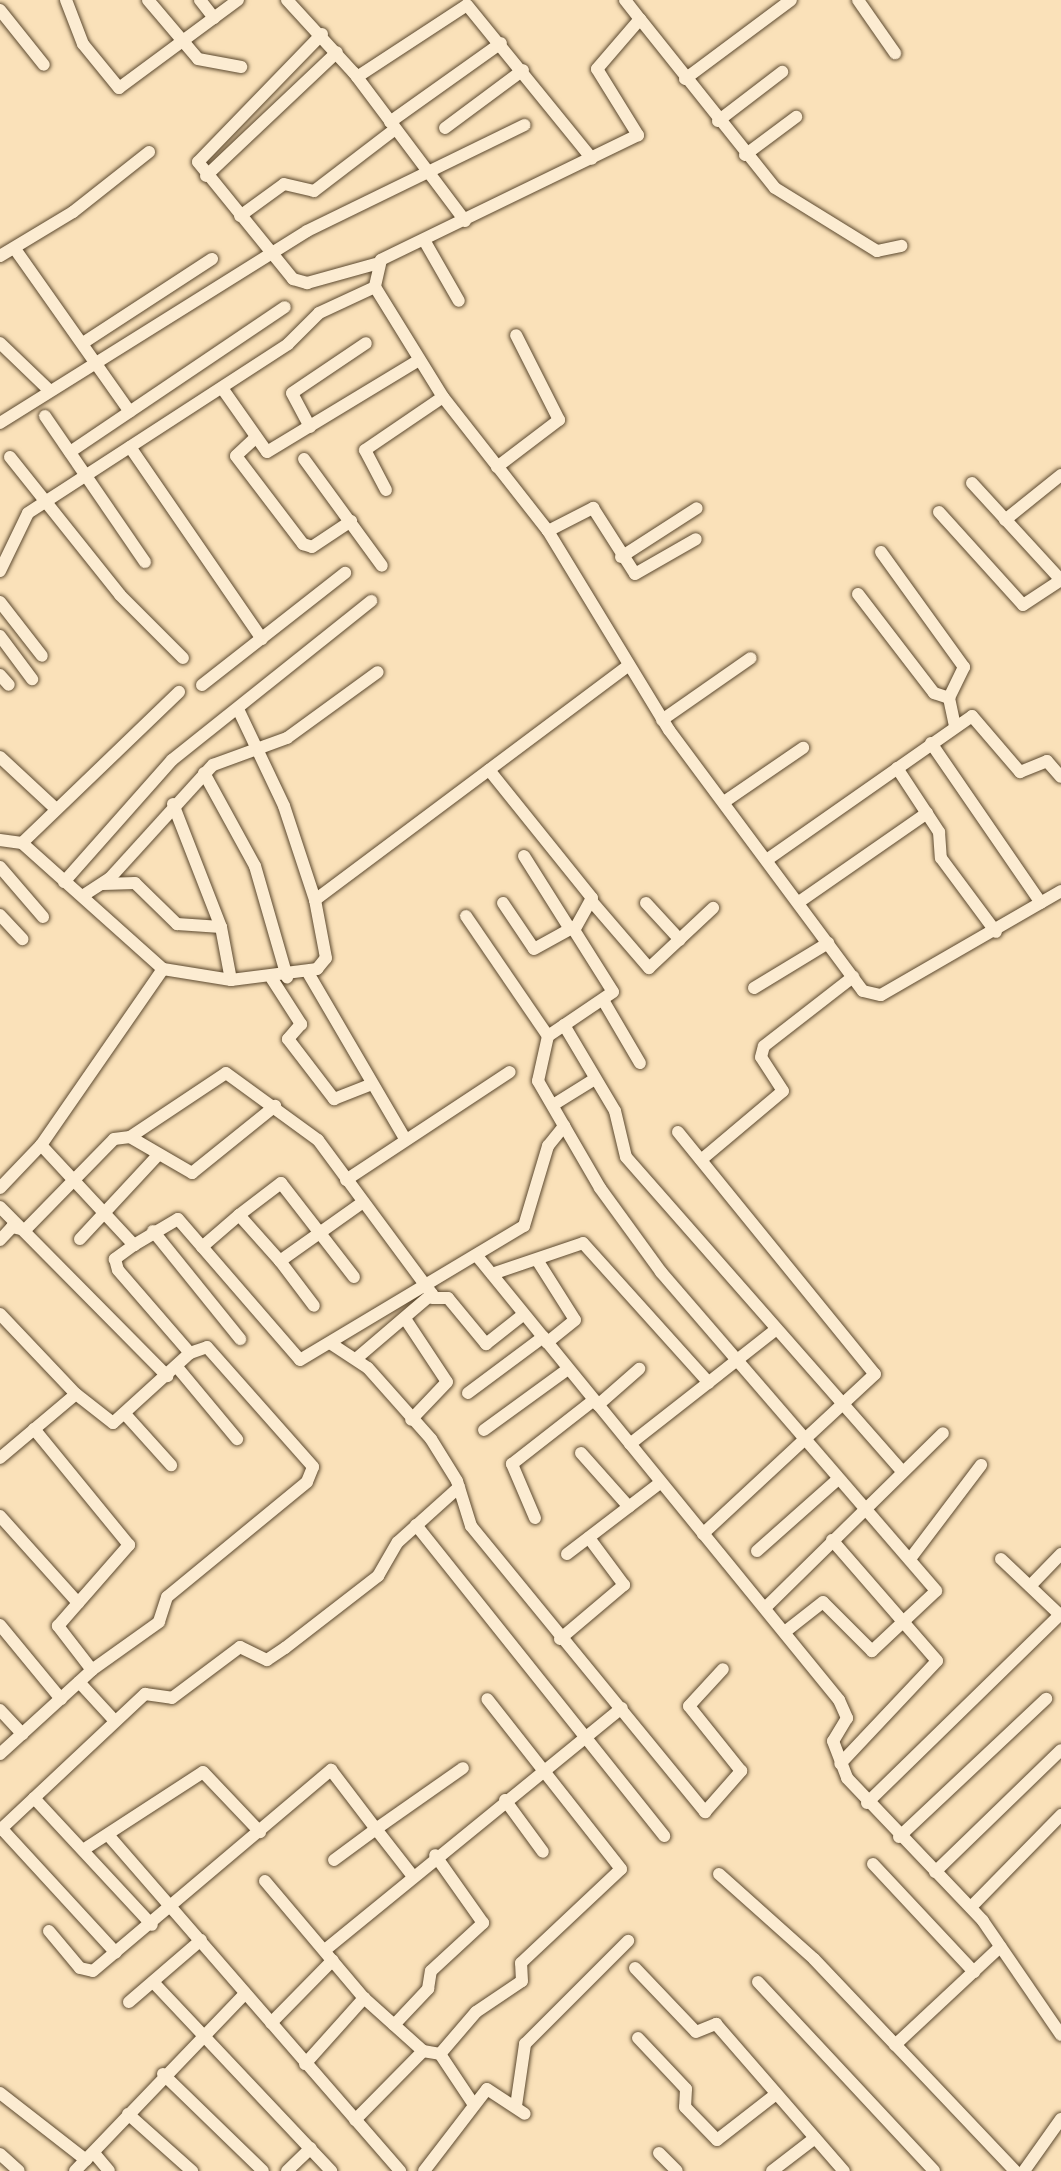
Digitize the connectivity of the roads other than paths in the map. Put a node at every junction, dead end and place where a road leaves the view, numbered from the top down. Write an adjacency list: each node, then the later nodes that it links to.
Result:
1 (66, 0): 14 (street)
2 (148, 0): 14 (street)
3 (200, 0): 11 (street)
4 (238, 0): 11 (street)
5 (287, 0): 13 (street)
6 (625, 0): 12 (street)
7 (790, 0): 23 (street)
8 (858, 0): 17 (street)
9 (448, 5): 15 (street); 22 (street)
10 (0, 10): 18 (street)
11 (214, 18): 14 (street)
12 (640, 19): 23 (street); 31 (street)
13 (322, 34): 16 (street); 33 (street)
14 (183, 41): 19 (street)
15 (501, 43): 20 (street); 26 (street)
16 (337, 52): 22 (street); 33 (street)
17 (895, 53)
18 (44, 65)
19 (241, 67)
20 (523, 70): 28 (street); 31 (street)
21 (782, 72): 25 (street)
22 (357, 77): 26 (street)
23 (685, 79): 25 (street)
24 (796, 117): 30 (street)
25 (718, 121): 30 (street)
26 (393, 125): 32 (street); 34 (street)
27 (524, 125): 32 (street)
28 (445, 128)
29 (149, 152): 38 (street)
30 (745, 155): 37 (street)
31 (592, 159): 35 (street)
32 (428, 173): 35 (street); 39 (street)
33 (206, 176): 34 (street)
34 (240, 216): 39 (street)
35 (465, 221): 36 (street)
36 (424, 240): 42 (street); 44 (street)
37 (901, 246)
38 (15, 249): 40 (street); 48 (street)
39 (274, 253): 42 (street); 51 (street)
40 (0, 256)
41 (212, 259): 48 (street)
42 (375, 264): 43 (street)
43 (375, 287): 50 (street); 52 (street)
44 (459, 301)
45 (285, 307): 55 (street)
46 (516, 335): 64 (street)
47 (0, 343): 53 (street)
48 (83, 343): 51 (street)
49 (366, 343): 58 (street)
50 (419, 360): 54 (street); 58 (street)
51 (100, 366): 53 (street); 55 (street)
52 (222, 388): 59 (street); 60 (street)
53 (49, 390): 57 (street)
54 (443, 397): 64 (street); 68 (street)
55 (130, 412): 61 (street)
56 (45, 416): 61 (street)
57 (0, 423)
58 (310, 427): 59 (street)
59 (253, 440): 73 (street)
60 (130, 447): 66 (street); 87 (street)
61 (70, 452): 66 (street)
62 (10, 457): 69 (street)
63 (304, 459): 73 (street)
64 (497, 467): 74 (street)
65 (1061, 475): 72 (street)
66 (87, 476): 69 (street); 78 (street)
67 (972, 483): 72 (street)
68 (386, 490)
69 (44, 503): 80 (street); 89 (street)
70 (697, 508): 77 (street)
71 (939, 512): 82 (street)
72 (1005, 520): 82 (street)
73 (351, 521): 79 (street)
74 (548, 531): 77 (street); 91 (street)
75 (696, 539): 77 (street)
76 (881, 552): 96 (street)
77 (621, 557)
78 (145, 562)
79 (382, 566)
80 (0, 571)
81 (345, 573): 87 (street)
82 (1061, 580)
83 (858, 594): 96 (street)
84 (371, 601): 97 (street)
85 (0, 602): 88 (street)
86 (0, 636): 93 (street)
87 (262, 639): 94 (street)
88 (42, 656)
89 (183, 658)
90 (751, 658): 98 (street)
91 (628, 666): 98 (street); 105 (street)
92 (378, 672): 101 (street)
93 (32, 679)
94 (202, 685)
95 (179, 692): 110 (street)
96 (949, 698): 99 (street)
97 (238, 709): 101 (street); 117 (street)
98 (662, 720): 108 (street)
99 (955, 726): 100 (street); 107 (street)
100 (931, 743): 104 (street); 126 (street)
101 (260, 748): 106 (street); 121 (street)
102 (803, 748): 108 (street)
103 (0, 757): 110 (street)
104 (897, 768): 111 (street); 115 (street)
105 (489, 770): 121 (street); 124 (street)
106 (204, 773): 109 (street); 139 (street)
107 (1061, 777)
108 (724, 802): 115 (street)
109 (173, 804): 118 (street); 131 (street)
110 (56, 809): 113 (street)
111 (927, 813): 122 (street); 133 (street)
112 (0, 840): 113 (street)
113 (22, 843): 117 (street)
114 (524, 856): 132 (street)
115 (768, 859): 122 (street)
116 (0, 867): 130 (street)
117 (64, 882): 120 (street)
118 (103, 884): 120 (street); 131 (street)
119 (1061, 891): 126 (street)
120 (84, 895): 137 (street)
121 (315, 900): 138 (street)
122 (799, 902): 136 (street)
123 (503, 903): 132 (street)
124 (593, 903): 132 (street); 135 (street)
125 (646, 903): 135 (street)
126 (1041, 903): 133 (street)
127 (713, 908): 135 (street)
128 (0, 915): 134 (street)
129 (466, 916): 146 (street)
130 (43, 917)
131 (221, 927): 142 (street)
132 (572, 928): 144 (street)
133 (996, 932): 140 (street)
134 (22, 939)
135 (680, 940)
136 (828, 943): 140 (street); 143 (street)
137 (163, 969): 142 (street); 157 (street)
138 (307, 971): 139 (street); 150 (street)
139 (287, 977): 141 (street)
140 (853, 977): 159 (street)
141 (272, 979): 142 (street); 150 (street)
142 (231, 980)
143 (754, 988)
144 (603, 1000): 145 (street); 147 (street)
145 (564, 1025): 146 (street); 149 (street)
146 (548, 1036): 151 (street)
147 (640, 1063)
148 (510, 1072): 156 (street)
149 (595, 1079): 151 (street); 185 (street)
150 (372, 1084): 156 (street)
151 (553, 1105): 153 (street)
152 (275, 1106): 155 (street); 158 (street); 160 (street)
153 (564, 1126): 174 (street); 191 (street)
154 (678, 1132): 159 (street)
155 (130, 1137): 158 (street); 161 (street)
156 (405, 1139): 160 (street)
157 (41, 1145): 161 (street); 162 (street)
158 (158, 1155): 165 (street)
159 (701, 1160): 199 (street)
160 (346, 1180): 163 (street)
161 (72, 1181): 165 (street); 167 (street)
162 (0, 1188)
163 (362, 1203): 169 (street); 179 (street)
164 (0, 1207): 167 (street)
165 (102, 1213): 170 (street); 172 (street)
166 (239, 1215): 169 (street); 173 (street); 175 (street)
167 (25, 1230): 171 (street); 194 (street)
168 (153, 1231): 172 (street); 173 (street); 186 (street)
169 (321, 1234): 175 (street); 178 (street)
170 (80, 1239)
171 (0, 1240)
172 (134, 1245): 189 (street)
173 (202, 1247): 188 (street)
174 (477, 1256): 177 (street); 179 (street)
175 (280, 1261): 181 (street)
176 (539, 1263): 177 (street); 187 (street); 195 (street)
177 (492, 1274): 183 (street)
178 (354, 1277)
179 (425, 1285): 180 (street); 188 (street)
180 (432, 1298): 183 (street); 184 (street)
181 (314, 1306)
182 (0, 1314): 197 (street)
183 (524, 1314): 187 (street)
184 (406, 1320): 190 (street); 201 (street)
185 (774, 1331): 191 (street); 199 (street)
186 (240, 1339)
187 (545, 1340): 192 (street); 196 (street)
188 (330, 1343): 190 (street)
189 (190, 1353): 194 (street); 238 (street)
190 (357, 1358): 201 (street)
191 (736, 1362): 195 (street); 207 (street)
192 (568, 1369): 198 (street); 203 (street)
193 (639, 1369): 198 (street)
194 (172, 1372): 200 (street); 205 (street)
195 (709, 1383): 206 (street)
196 (468, 1393)
197 (76, 1394): 200 (street); 202 (street)
198 (596, 1403): 206 (street); 219 (street)
199 (844, 1409): 207 (street); 212 (street)
200 (125, 1414): 210 (street)
201 (411, 1420): 215 (street)
202 (34, 1429): 209 (street); 230 (street)
203 (484, 1430)
204 (943, 1433): 212 (street)
205 (237, 1439)
206 (630, 1444): 214 (street)
207 (806, 1444): 213 (street); 221 (street)
208 (581, 1453): 216 (street)
209 (0, 1458)
210 (171, 1465)
211 (981, 1465): 227 (street)
212 (903, 1472): 217 (street)
213 (837, 1480): 217 (street); 224 (street)
214 (660, 1483): 216 (street); 221 (street)
215 (459, 1487): 220 (street); 236 (street)
216 (629, 1507): 222 (street)
217 (864, 1510): 223 (street); 227 (street)
218 (0, 1516): 230 (street)
219 (535, 1518)
220 (416, 1525): 245 (street); 247 (street)
221 (703, 1534): 231 (street)
222 (589, 1538): 225 (street); 236 (street)
223 (832, 1540): 231 (street); 234 (street)
224 (757, 1551)
225 (567, 1554)
226 (1061, 1554): 229 (street)
227 (910, 1559): 234 (street)
228 (1001, 1559): 229 (street)
229 (1030, 1586): 232 (street)
230 (78, 1603): 238 (street)
231 (766, 1607): 235 (street)
232 (1060, 1615): 255 (street)
233 (0, 1625): 240 (street)
234 (902, 1626): 235 (street); 250 (street)
235 (786, 1631): 250 (street)
236 (560, 1639): 243 (street)
237 (723, 1669): 243 (street)
238 (92, 1670): 239 (street)
239 (79, 1682): 240 (street); 245 (street)
240 (61, 1699): 246 (street)
241 (487, 1699): 252 (street)
242 (1046, 1699): 262 (street)
243 (622, 1708): 247 (street)
244 (0, 1710): 246 (street)
245 (114, 1720): 253 (street)
246 (22, 1734): 249 (street)
247 (583, 1738): 252 (street); 261 (street)
248 (1061, 1750): 268 (street)
249 (0, 1754)
250 (840, 1764): 255 (street)
251 (463, 1768): 258 (street)
252 (545, 1768): 254 (street); 295 (street)
253 (34, 1798): 257 (street); 263 (street)
254 (505, 1800): 264 (street); 265 (street)
255 (867, 1803): 262 (street)
256 (1061, 1815): 272 (street)
257 (1, 1829): 279 (street)
258 (376, 1829): 259 (street); 266 (street); 270 (street)
259 (260, 1832): 260 (street); 273 (street)
260 (109, 1836): 263 (street); 273 (street)
261 (664, 1836)
262 (899, 1837): 268 (street)
263 (83, 1850): 274 (street)
264 (543, 1852)
265 (435, 1855): 270 (street); 289 (street)
266 (334, 1860)
267 (873, 1864): 282 (street)
268 (935, 1872): 272 (street)
269 (719, 1874): 293 (street)
270 (412, 1875): 280 (street)
271 (265, 1881): 280 (street)
272 (971, 1907): 278 (street)
273 (174, 1908): 274 (street); 276 (street)
274 (152, 1925): 279 (street)
275 (49, 1931): 279 (street)
276 (201, 1940): 283 (street); 285 (street)
277 (628, 1941): 300 (street)
278 (1000, 1947): 282 (street); 291 (street)
279 (116, 1953)
280 (329, 1955): 286 (street); 288 (street)
281 (635, 1968): 299 (street)
282 (974, 1972): 293 (street)
283 (153, 1982): 287 (street); 290 (street)
284 (758, 1982): 321 (street)
285 (245, 1994): 288 (street); 290 (street)
286 (364, 1998): 289 (street); 296 (street)
287 (129, 2002)
288 (271, 2023): 296 (street)
289 (394, 2025): 294 (street)
290 (200, 2035): 297 (street); 305 (street)
291 (1061, 2035)
292 (638, 2038): 299 (street)
293 (895, 2045): 322 (street)
294 (423, 2051): 295 (street); 303 (street)
295 (440, 2054): 300 (street)
296 (305, 2064): 303 (street)
297 (163, 2074): 301 (street); 313 (street)
298 (0, 2093): 308 (street)
299 (776, 2094): 304 (street)
300 (474, 2105): 317 (street)
301 (128, 2114): 308 (street); 312 (street)
302 (1061, 2119): 323 (street)
303 (355, 2120): 316 (street)
304 (815, 2138): 319 (street); 320 (street)
305 (311, 2148): 314 (street); 315 (street)
306 (659, 2153): 318 (street)
307 (0, 2154): 309 (street)
308 (90, 2157): 310 (street); 311 (street)
309 (19, 2171)
310 (75, 2171)
311 (109, 2171)
312 (192, 2171)
313 (263, 2171)
314 (287, 2171)
315 (330, 2171)
316 (400, 2171)
317 (424, 2171)
318 (677, 2171)
319 (772, 2171)
320 (844, 2171)
321 (934, 2171)
322 (1015, 2171)
323 (1024, 2171)

